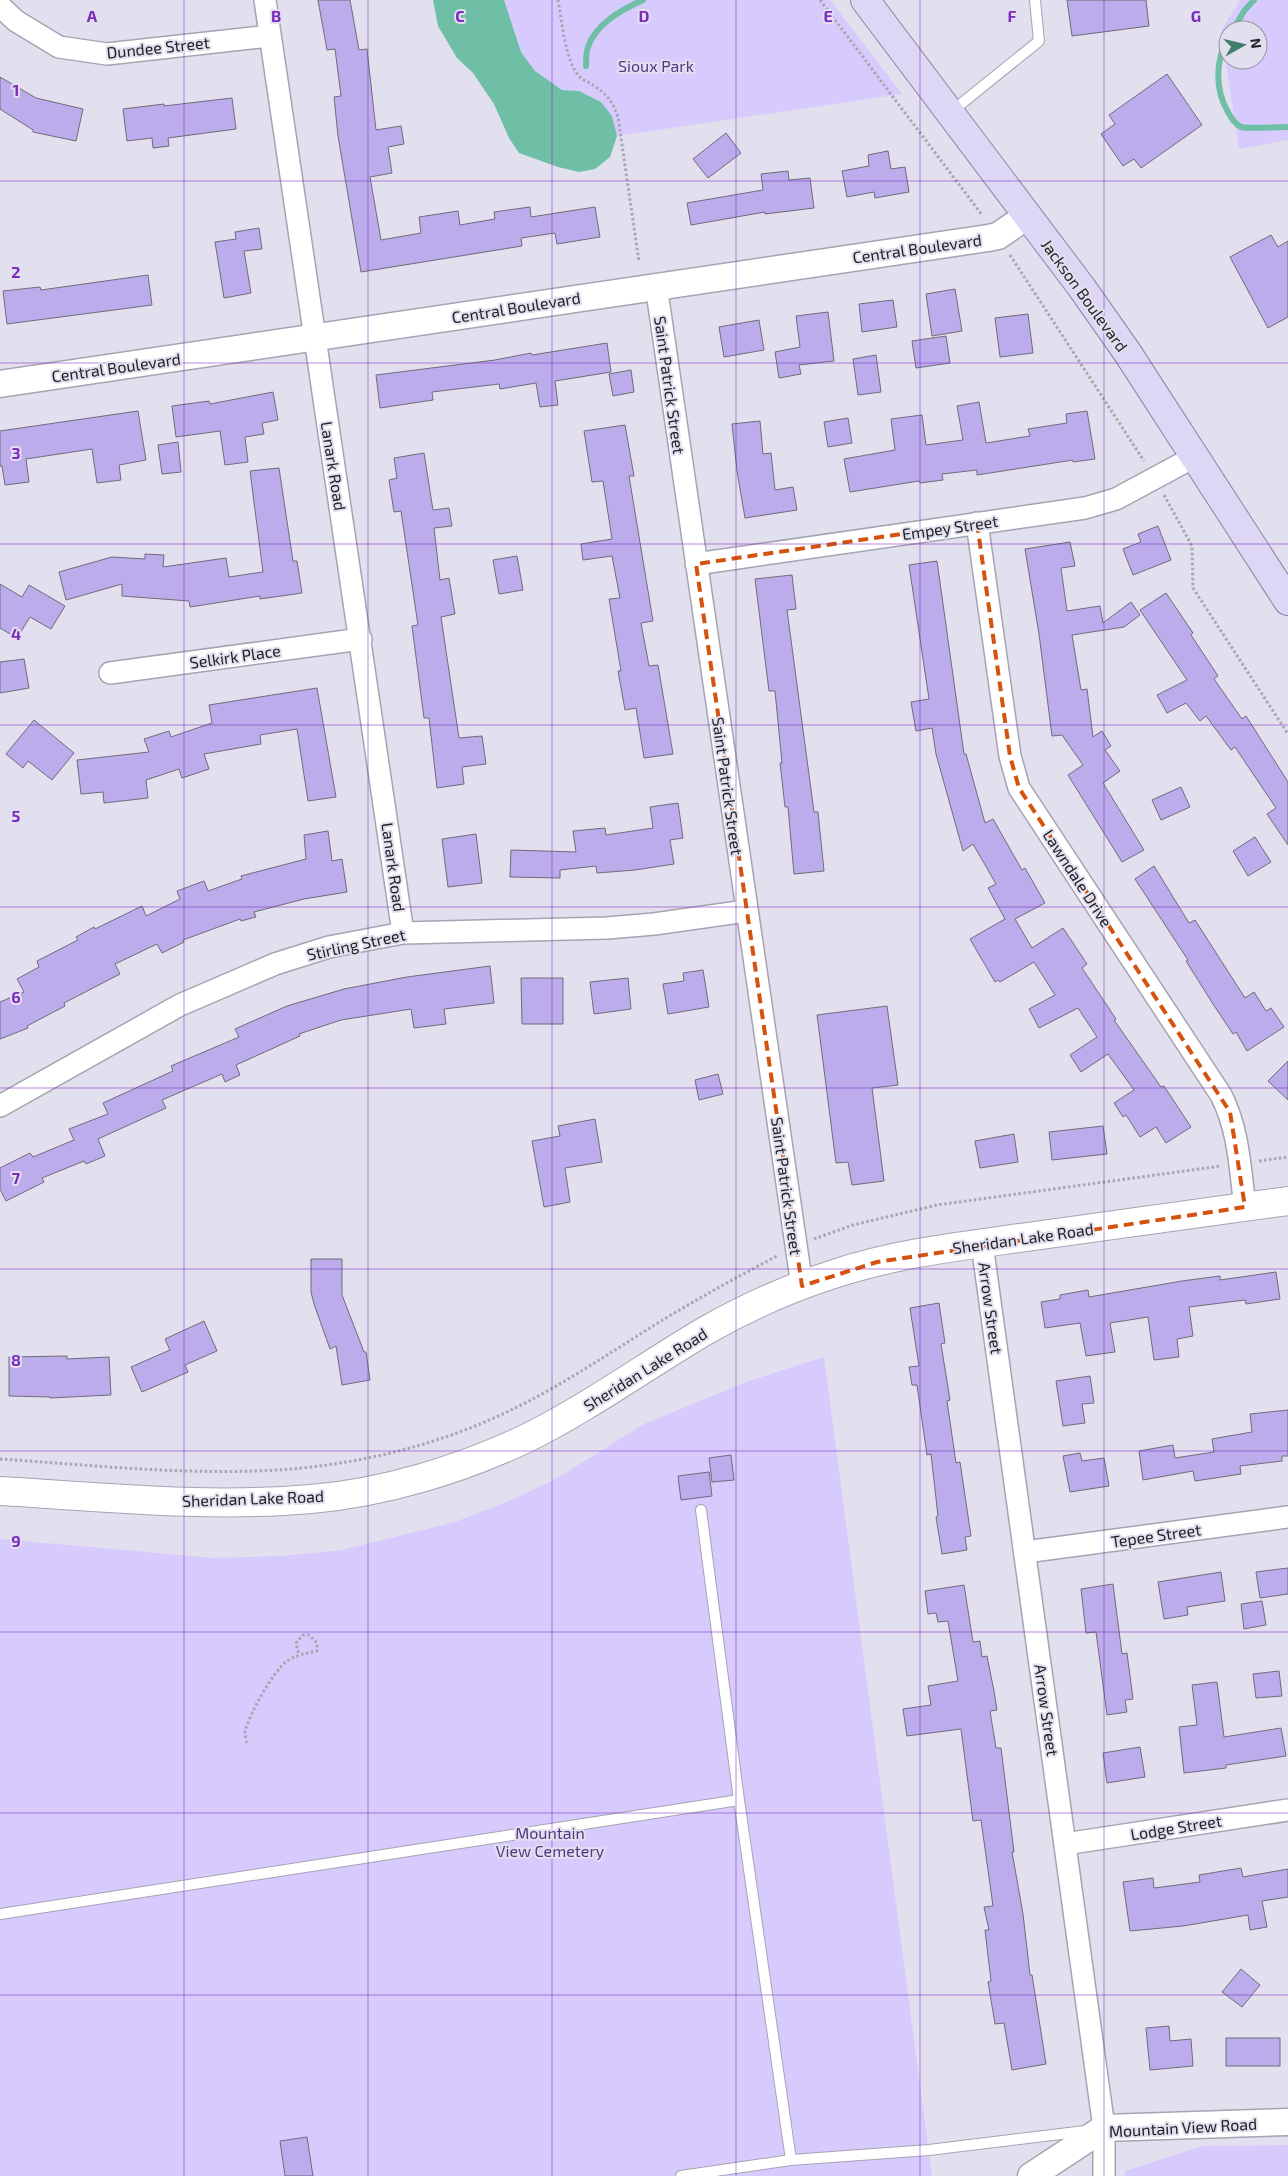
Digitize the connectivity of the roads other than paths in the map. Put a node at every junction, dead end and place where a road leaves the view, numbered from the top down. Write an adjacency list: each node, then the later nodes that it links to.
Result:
1 (265, 0): 5 (street, Lanark Road)
2 (865, 0): 6 (main road, Jackson Boulevard)
3 (1034, 0): 6 (lane)
4 (0, 6): 5 (street, Dundee Street)
5 (270, 36): 9 (street, Lanark Road)
6 (950, 113): 7 (main road, Jackson Boulevard)
7 (1027, 216): 8 (street, Central Boulevard); 11 (main road, Jackson Boulevard)
8 (656, 285): 9 (street, Central Boulevard); 13 (street, Saint Patrick Street)
9 (315, 338): 10 (street, Central Boulevard); 15 (street, Lanark Road)
10 (0, 384)
11 (1194, 457): 12 (street, Empey Street); 14 (main road, Jackson Boulevard)
12 (976, 523): 13 (street, Empey Street); 21 (street, Lawndale Drive)
13 (696, 564): 17 (street, Saint Patrick Street)
14 (1288, 601)
15 (361, 639): 16 (street, Selkirk Place); 18 (street, Lanark Road)
16 (110, 673)
17 (746, 911): 18 (street, Stirling Street); 23 (street, Saint Patrick Street)
18 (403, 933): 19 (street, Stirling Street)
19 (0, 1106)
20 (1288, 1201): 21 (main road, Sheridan Lake Road)
21 (1245, 1207): 22 (main road, Sheridan Lake Road)
22 (982, 1244): 23 (main road, Sheridan Lake Road); 27 (street, Arrow Street)
23 (802, 1286): 24 (main road, Sheridan Lake Road)
24 (0, 1491)
25 (701, 1510): 28 (lane)
26 (1288, 1517): 27 (street, Tepee Street)
27 (1025, 1552): 30 (street, Arrow Street)
28 (739, 1800): 31 (lane); 34 (lane)
29 (1288, 1810): 30 (street, Lodge Street)
30 (1065, 1844): 33 (street, Arrow Street)
31 (0, 1914)
32 (1288, 2122): 33 (street, Mountain View Road)
33 (1104, 2128): 34 (lane); 36 (street, Mountain View Road); 37 (street, Arrow Street)
34 (791, 2160): 35 (lane)
35 (681, 2176)
36 (1031, 2176)
37 (1104, 2176)

